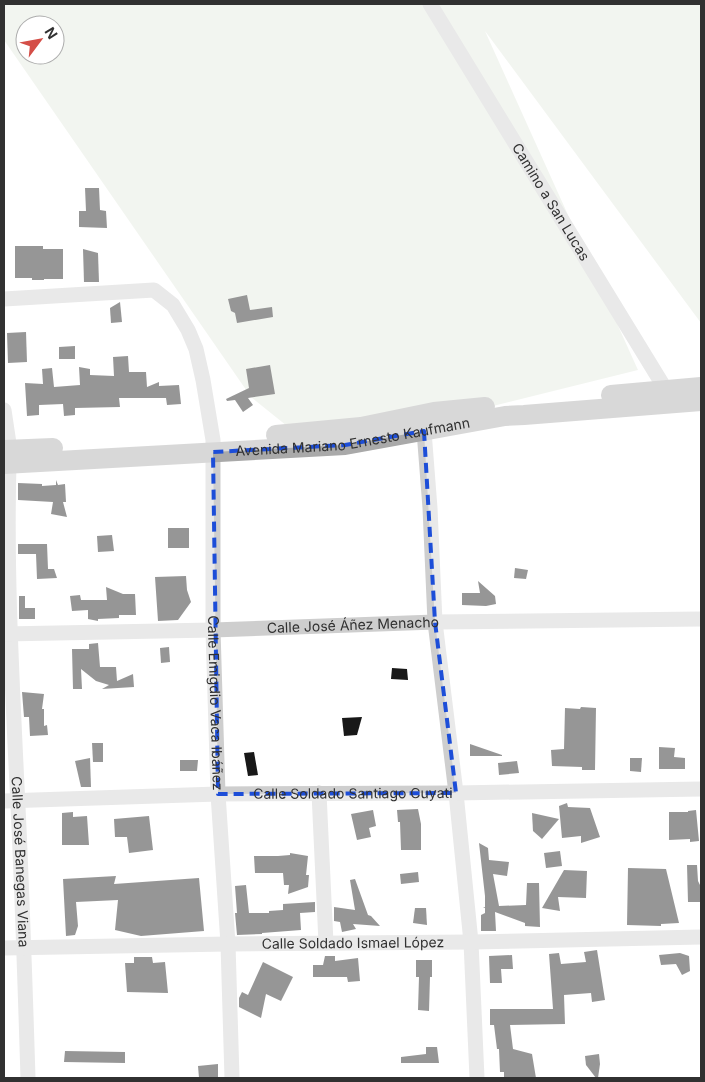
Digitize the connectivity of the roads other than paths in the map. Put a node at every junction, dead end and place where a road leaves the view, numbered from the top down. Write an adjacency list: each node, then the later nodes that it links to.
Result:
1 (430, 4): 4 (street, Camino a San Lucas)
2 (4, 298): 8 (street, Calle Emigdio Vaca Ibáñez)
3 (701, 387): 4 (main road, Avenida Mariano Ernesto Kaufmann)
4 (666, 397): 5 (main road, Avenida Mariano Ernesto Kaufmann); 7 (main road, Avenida Mariano Ernesto Kaufmann); 8 (main road, Avenida Mariano Ernesto Kaufmann)
5 (701, 401)
6 (4, 410): 9 (street, Calle José Banegas Viana)
7 (424, 430): 8 (main road, Avenida Mariano Ernesto Kaufmann); 11 (street)
8 (213, 446): 9 (main road, Avenida Mariano Ernesto Kaufmann); 12 (street, Calle Emigdio Vaca Ibáñez)
9 (6, 457): 13 (street, Calle José Banegas Viana)
10 (701, 619): 11 (street, Calle José Áñez Menacho)
11 (435, 622): 12 (street, Calle José Áñez Menacho); 16 (street)
12 (213, 630): 13 (street, Calle José Áñez Menacho); 17 (street, Calle Emigdio Vaca Ibáñez)
13 (7, 634): 18 (street, Calle José Banegas Viana)
14 (701, 789): 16 (street, Calle Soldado Santiago Cuyati)
15 (319, 793): 16 (street, Calle Soldado Santiago Cuyati); 17 (street, Calle Soldado Santiago Cuyati); 21 (street)
16 (456, 793): 20 (street)
17 (218, 794): 18 (street, Calle Soldado Santiago Cuyati); 22 (street, Calle Emigdio Vaca Ibáñez)
18 (11, 801): 24 (street, Calle José Banegas Viana)
19 (701, 937): 20 (street, Calle Soldado Ismael López)
20 (471, 942): 21 (street, Calle Soldado Ismael López); 27 (street)
21 (326, 943): 22 (street, Calle Soldado Ismael López)
22 (228, 944): 24 (street, Calle Soldado Ismael López); 26 (street, Calle Emigdio Vaca Ibáñez)
23 (4, 948): 24 (street, Calle Soldado Ismael López)
24 (24, 948): 25 (street, Calle José Banegas Viana)
25 (28, 1078)
26 (232, 1078)
27 (477, 1078)

